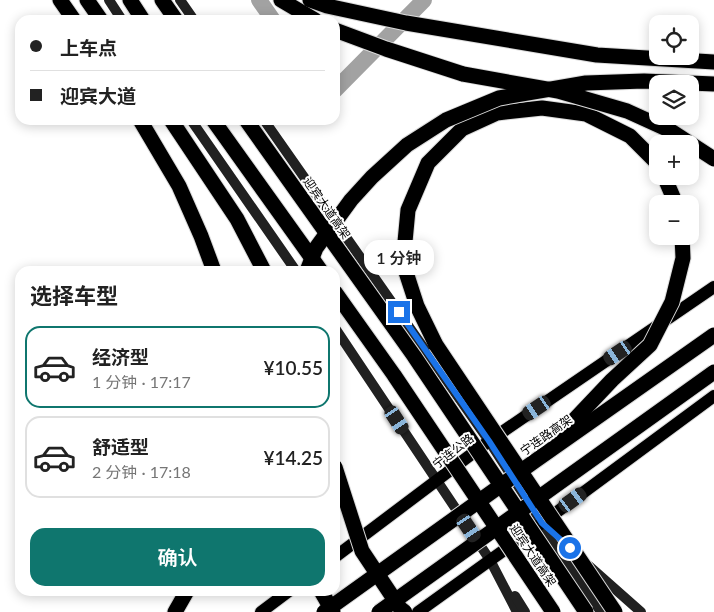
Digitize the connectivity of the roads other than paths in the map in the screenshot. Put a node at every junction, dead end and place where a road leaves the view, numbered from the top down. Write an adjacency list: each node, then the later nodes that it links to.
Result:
1 (60, 0): 9 (highway)
2 (87, 0): 10 (highway)
3 (109, 0): 11 (main road)
4 (130, 0): 12 (highway)
5 (162, 0): 13 (highway)
6 (180, 0): 14 (main road)
7 (281, 0): 15 (highway)
8 (310, 0): 17 (highway)
9 (70, 15)
10 (98, 15)
11 (119, 15)
12 (140, 15)
13 (172, 15)
14 (190, 15)
15 (306, 15)
16 (340, 32): 26 (highway, bridge)
17 (714, 62)
18 (714, 84): 31 (highway, bridge)
19 (143, 125): 28 (highway)
20 (174, 125): 29 (highway)
21 (194, 125): 30 (main road)
22 (217, 125): 32 (highway, bridge)
23 (250, 125): 59 (highway, 迎宾大道高架, bridge)
24 (268, 125): 39 (main road)
25 (649, 155): 61 (highway, bridge)
26 (714, 159)
27 (682, 245): 40 (highway, bridge)
28 (212, 266)
29 (261, 266)
30 (293, 266)
31 (309, 266)
32 (316, 266)
33 (714, 287): 39 (main road, 宁连公路)
34 (340, 299): 58 (highway, 迎宾大道高架, bridge)
35 (714, 335): 40 (highway, 宁连路高架, bridge)
36 (340, 336): 41 (main road)
37 (714, 372): 53 (highway, bridge)
38 (714, 396): 43 (main road)
39 (489, 441): 41 (main road, 宁连公路); 43 (main road)
40 (535, 461): 51 (highway, 宁连路高架, bridge)
41 (437, 481): 44 (main road, 宁连公路); 45 (main road)
42 (340, 483): 54 (highway, bridge)
43 (542, 523): 45 (main road); 60 (main road); 62 (main road)
44 (340, 553)
45 (490, 560): 55 (main road); 56 (main road); 57 (main road)
46 (184, 596): 49 (highway)
47 (282, 596): 50 (main road)
48 (324, 596): 52 (highway, bridge)
49 (175, 612)
50 (261, 612)
51 (324, 612)
52 (334, 612)
53 (379, 612)
54 (405, 612)
55 (418, 612)
56 (517, 612)
57 (525, 612)
58 (553, 612)
59 (586, 612)
60 (601, 612)
61 (615, 612)
62 (641, 612)

